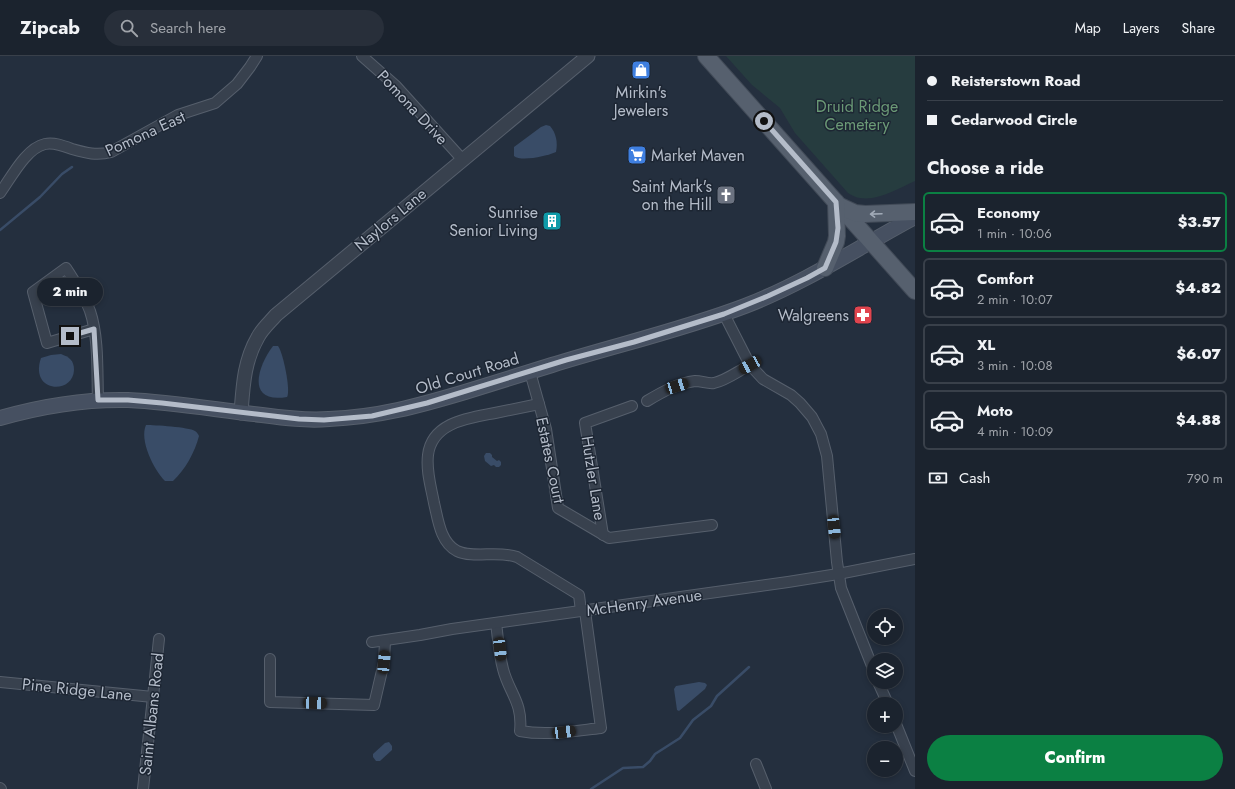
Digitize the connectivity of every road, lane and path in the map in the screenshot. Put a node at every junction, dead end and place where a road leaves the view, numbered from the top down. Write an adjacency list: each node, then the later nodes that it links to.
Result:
1 (257, 56): 6 (street, Pomona East)
2 (362, 56): 5 (street, Pomona Drive)
3 (588, 56): 5 (street, Naylors Lane)
4 (706, 56): 7 (main road)
5 (462, 159): 21 (street, Naylors Lane)
6 (0, 193)
7 (837, 204): 8 (main road, one-way to 7); 10 (main road); 11 (main road)
8 (915, 212)
9 (915, 216): 10 (main road, Old Court Road)
10 (871, 241): 11 (main road, Old Court Road); 12 (main road)
11 (825, 268): 13 (main road, Old Court Road)
12 (915, 291)
13 (724, 314): 15 (street); 16 (main road, Old Court Road)
14 (94, 329): 14 (street); 17 (street)
15 (750, 365): 18 (street); 26 (street)
16 (530, 372): 19 (street, Estates Court); 21 (main road, Old Court Road)
17 (98, 400): 21 (main road, Old Court Road); 22 (main road, Old Court Road)
18 (647, 401)
19 (539, 404): 24 (street, Estates Court); 27 (street)
20 (632, 406): 24 (street, Hutzler Lane)
21 (241, 413)
22 (0, 418)
23 (712, 525): 24 (street, Estates Court)
24 (603, 535)
25 (915, 559): 26 (street, McHenry Avenue)
26 (838, 574): 27 (street, McHenry Avenue); 32 (street)
27 (583, 611): 28 (street, McHenry Avenue); 28 (street)
28 (496, 623): 30 (street, McHenry Avenue)
29 (159, 639): 35 (street, Saint Albans Road)
30 (385, 641): 31 (street, McHenry Avenue); 33 (street)
31 (372, 642)
32 (867, 653)
33 (270, 660)
34 (0, 682): 35 (street, Pine Ridge Lane)
35 (153, 697): 39 (street, Saint Albans Road)
36 (900, 733): 38 (street)
37 (756, 764): 40 (street)
38 (915, 771)
39 (143, 789)
40 (766, 789)

